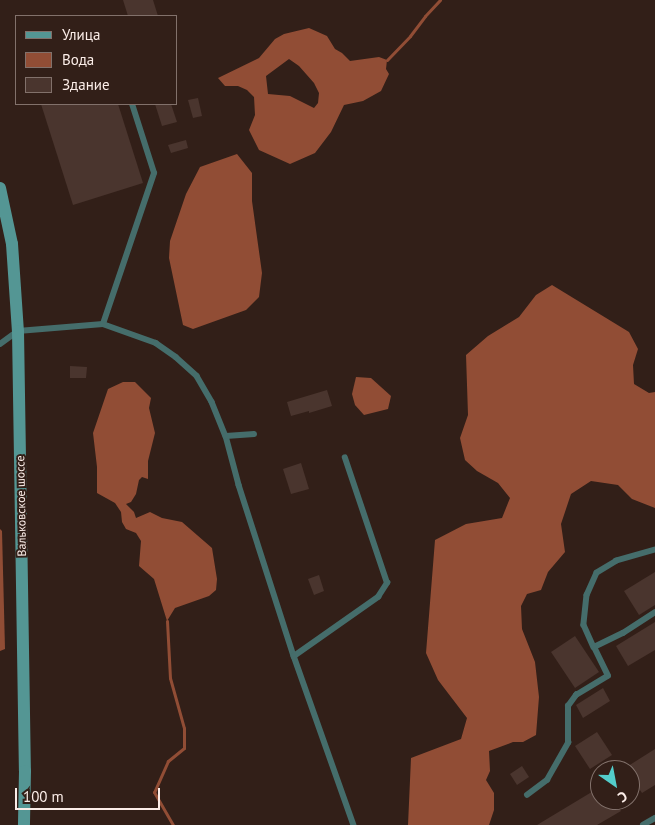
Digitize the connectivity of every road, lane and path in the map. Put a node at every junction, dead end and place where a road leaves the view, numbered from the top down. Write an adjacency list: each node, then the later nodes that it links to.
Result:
1 (132, 105): 3 (lane)
2 (0, 188): 4 (main road, Вальковское шоссе)
3 (103, 324): 4 (lane); 7 (lane)
4 (18, 331): 5 (lane); 16 (main road, Вальковское шоссе)
5 (0, 344)
6 (254, 434): 7 (lane)
7 (226, 436): 12 (lane)
8 (345, 458): 12 (lane)
9 (655, 550): 11 (lane)
10 (655, 612): 11 (lane)
11 (594, 647): 13 (lane)
12 (294, 656): 17 (lane)
13 (527, 795)
14 (655, 818): 15 (lane)
15 (645, 824)
16 (24, 825)
17 (354, 825)

